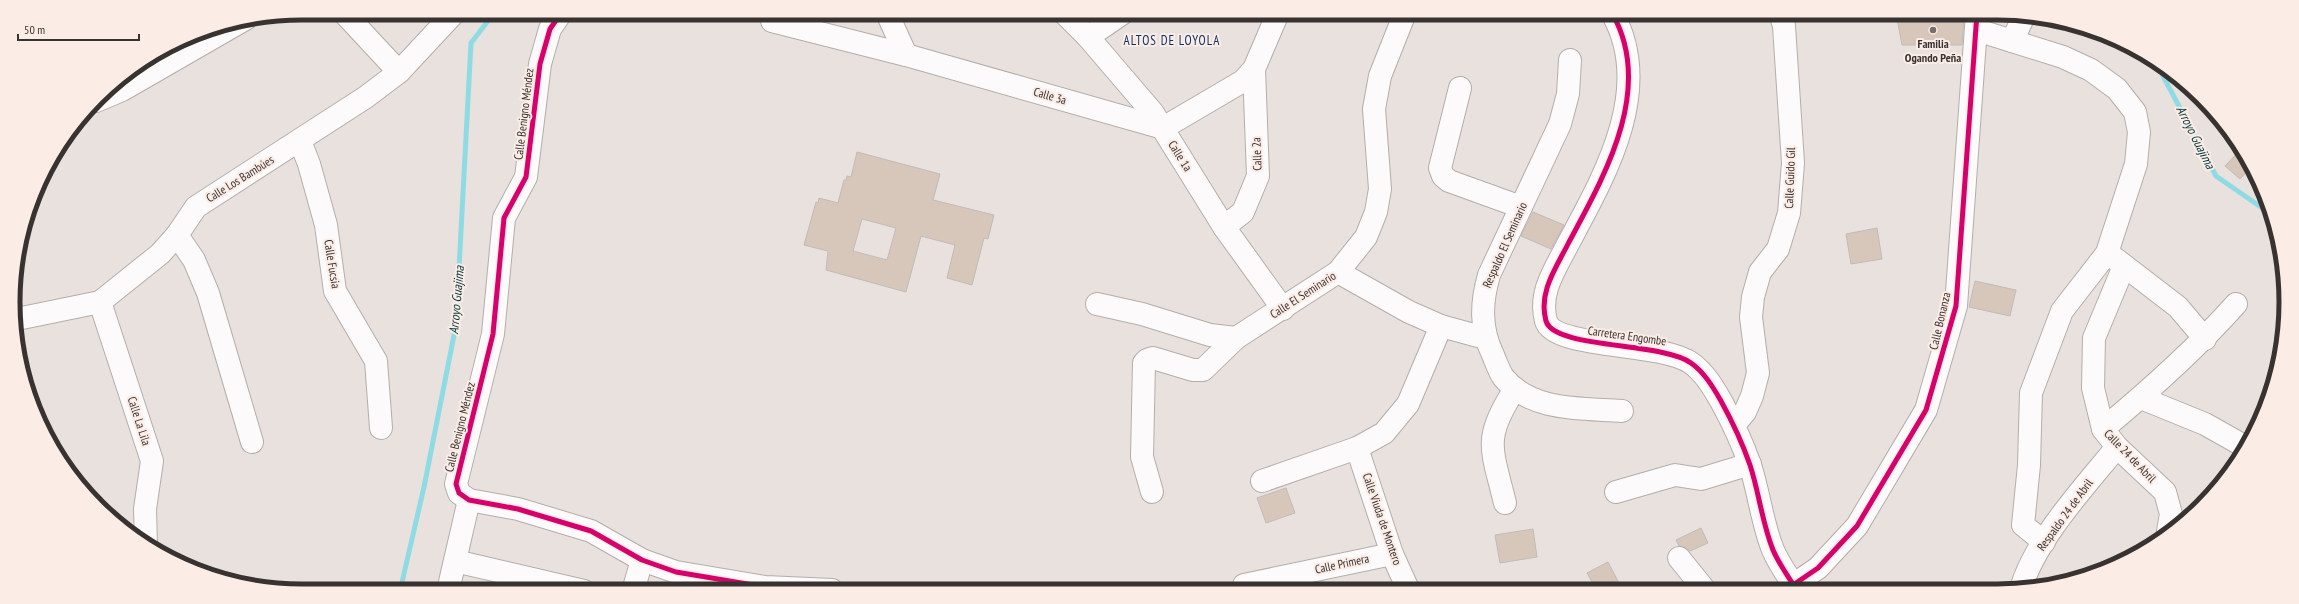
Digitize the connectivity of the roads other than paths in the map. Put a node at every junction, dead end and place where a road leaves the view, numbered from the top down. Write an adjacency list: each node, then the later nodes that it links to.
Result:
1 (351, 20): 20 (street)
2 (447, 20): 20 (street, Calle Los Bambúes)
3 (556, 20): 54 (street, Calle Benigno Méndez)
4 (890, 20): 17 (street)
5 (1071, 20): 15 (street, Calle 1a)
6 (1113, 20): 15 (street)
7 (1275, 20): 19 (street)
8 (1402, 20): 30 (street, Calle El Seminario)
9 (1616, 20): 43 (street, Carretera Engombe)
10 (1782, 20): 43 (street, Calle Guido Gil)
11 (772, 21): 17 (street, Calle 3a)
12 (1977, 21): 16 (street); 73 (street, Calle Bonanza)
13 (2021, 21): 16 (street)
14 (224, 32): 22 (street)
15 (1088, 37): 23 (street, Calle 1a)
16 (2012, 41): 28 (street)
17 (906, 55): 23 (street, Calle 3a)
18 (1570, 60): 25 (street, Respaldo El Seminario)
19 (1254, 69): 23 (street); 26 (street, Calle 2a)
20 (399, 72): 24 (street, Calle Los Bambúes)
21 (1460, 88): 25 (street)
22 (112, 94)
23 (1163, 128): 26 (street, Calle 1a)
24 (300, 141): 27 (street, Calle Los Bambúes); 44 (street, Calle Fucsia)
25 (1521, 207): 38 (street, Respaldo El Seminario)
26 (1224, 228): 34 (street, Calle 1a)
27 (177, 235): 31 (street, Calle Los Bambúes); 46 (street)
28 (2107, 253): 29 (street); 58 (street)
29 (2124, 266): 39 (street); 45 (street, Calle 24 de Abril)
30 (1338, 272): 34 (street, Calle El Seminario); 36 (street)
31 (100, 302): 35 (street, Calle Los Bambúes); 57 (street, Calle La Lila)
32 (1097, 304): 37 (street)
33 (2236, 304): 39 (street)
34 (1283, 309): 37 (street, Calle El Seminario)
35 (21, 318)
36 (1441, 326): 38 (street); 49 (street)
37 (1236, 338): 52 (street, Calle El Seminario)
38 (1485, 338): 40 (street, Respaldo El Seminario)
39 (2205, 339): 41 (street)
40 (1515, 389): 42 (street, Respaldo El Seminario); 55 (street)
41 (2141, 398): 45 (street); 47 (street)
42 (1622, 411)
43 (1734, 425): 50 (street, Carretera Engombe)
44 (381, 428)
45 (2103, 429): 48 (street, Calle 24 de Abril)
46 (252, 442)
47 (2240, 444)
48 (2118, 446): 56 (street, Calle 24 de Abril); 58 (street, Respaldo 24 de Abril)
49 (1357, 448): 51 (street); 59 (street, Calle Viuda de Montero)
50 (1750, 464): 53 (street); 72 (street, Carretera Engombe)
51 (1262, 481)
52 (1152, 492)
53 (1616, 492)
54 (469, 500): 61 (street); 62 (street)
55 (1505, 503)
56 (2168, 526)
57 (146, 536)
58 (2044, 542): 65 (street, Respaldo 24 de Abril)
59 (1392, 554): 69 (street, Calle Primera); 70 (street, Calle Viuda de Montero)
60 (1679, 558): 71 (street)
61 (642, 560): 67 (street); 68 (street)
62 (454, 561): 63 (street); 64 (street)
63 (450, 582)
64 (509, 582): 66 (street)
65 (2023, 583)
66 (526, 584)
67 (635, 584)
68 (746, 584)
69 (1249, 584)
70 (1406, 584)
71 (1700, 584)
72 (1793, 584)
73 (1799, 584)

